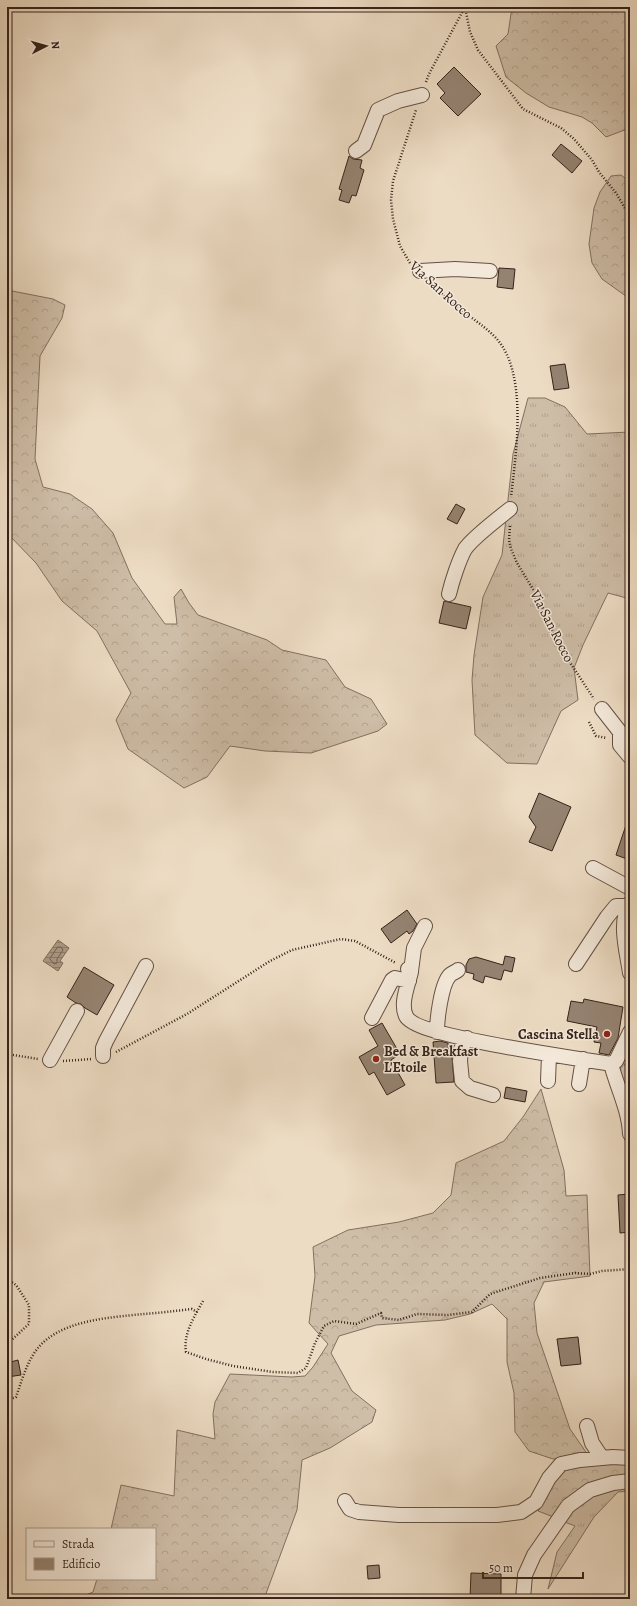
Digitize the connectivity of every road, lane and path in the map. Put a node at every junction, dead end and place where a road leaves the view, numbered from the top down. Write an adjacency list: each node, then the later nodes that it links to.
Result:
1 (466, 7): 2 (path, Via San Rocco); 4 (path)
2 (422, 95): 3 (street); 5 (path, Via San Rocco)
3 (356, 150)
4 (630, 215)
5 (420, 271): 6 (street); 7 (path, Via San Rocco)
6 (490, 271)
7 (511, 507): 8 (street); 9 (path, Via San Rocco)
8 (449, 594)
9 (602, 710): 11 (street)
10 (589, 722): 12 (path)
11 (625, 732): 13 (street)
12 (596, 736)
13 (630, 757)
14 (592, 868): 15 (street)
15 (630, 888)
16 (629, 904): 18 (street); 21 (street)
17 (425, 926): 22 (street)
18 (576, 964)
19 (146, 966): 30 (street)
20 (458, 970): 25 (street)
21 (630, 973)
22 (409, 974): 24 (street); 25 (street); 30 (path)
23 (77, 1011): 32 (street)
24 (372, 1018)
25 (437, 1032): 27 (street)
26 (630, 1032): 33 (street)
27 (467, 1038): 29 (street); 36 (street)
28 (7, 1054): 32 (path)
29 (549, 1055): 31 (street); 34 (street)
30 (103, 1056): 32 (path)
31 (583, 1059): 33 (street); 35 (street)
32 (50, 1060)
33 (611, 1064): 37 (street)
34 (548, 1081)
35 (579, 1084)
36 (493, 1095)
37 (630, 1134)
38 (630, 1269): 41 (path)
39 (7, 1279): 42 (path)
40 (202, 1301): 41 (path)
41 (196, 1312): 43 (path)
42 (7, 1344)
43 (7, 1400)
44 (587, 1426): 45 (street)
45 (602, 1458): 46 (street); 48 (street)
46 (630, 1458)
47 (630, 1481): 49 (street)
48 (345, 1501)
49 (523, 1599)

